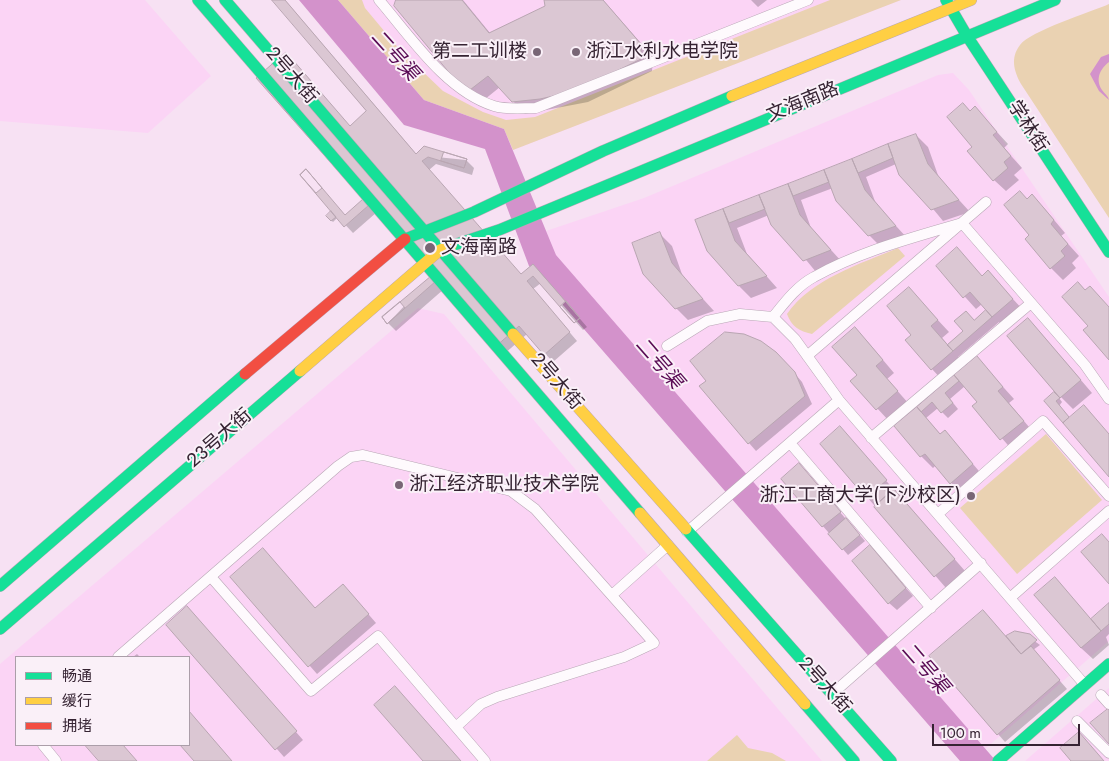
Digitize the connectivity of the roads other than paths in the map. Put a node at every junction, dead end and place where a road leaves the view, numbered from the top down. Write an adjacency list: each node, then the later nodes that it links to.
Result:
1 (198, 0): 12 (main road, 2号大街)
2 (225, 0): 11 (main road, 2号大街)
3 (379, 0): 4 (street)
4 (808, 0)
5 (971, 0): 7 (main road, 文海南路)
6 (1055, 0): 8 (main road, 文海南路)
7 (948, 4): 8 (main road, 学林街); 11 (main road, 文海南路)
8 (967, 36): 13 (main road, 文海南路); 14 (main road, 学林街)
9 (986, 202): 10 (street)
10 (962, 223): 16 (street); 17 (street); 19 (street)
11 (424, 228): 12 (main road, 23号大街); 13 (main road, 2号大街)
12 (406, 238): 15 (main road, 2号大街); 31 (main road, 23号大街)
13 (440, 250): 15 (main road, 23号大街); 27 (main road, 2号大街)
14 (1109, 252)
15 (425, 262): 28 (main road, 2号大街); 35 (main road, 23号大街)
16 (1031, 303): 20 (street); 22 (street)
17 (773, 317): 18 (street); 19 (street)
18 (667, 346)
19 (806, 356): 21 (street)
20 (1109, 399)
21 (839, 400): 22 (street); 23 (street)
22 (871, 438): 26 (street)
23 (790, 443): 27 (street); 34 (street)
24 (1109, 496): 26 (street)
25 (1109, 511): 33 (street)
26 (938, 514): 29 (street)
27 (687, 532): 39 (main road, 2号大街)
28 (668, 545): 32 (street); 49 (main road, 2号大街)
29 (981, 563): 33 (street); 34 (street)
30 (211, 577): 32 (street); 36 (street); 43 (street)
31 (0, 586)
32 (612, 595): 43 (street)
33 (1010, 598): 38 (street)
34 (931, 608): 39 (street)
35 (0, 629)
36 (119, 656)
37 (1109, 664): 38 (main road)
38 (1085, 685): 46 (main road)
39 (832, 694): 50 (main road, 2号大街)
40 (1101, 695): 41 (street)
41 (1109, 704)
42 (1077, 720): 45 (street)
43 (456, 727): 48 (street)
44 (43, 746): 47 (street)
45 (1109, 753)
46 (1001, 759)
47 (56, 761)
48 (485, 761)
49 (854, 761)
50 (891, 761)

